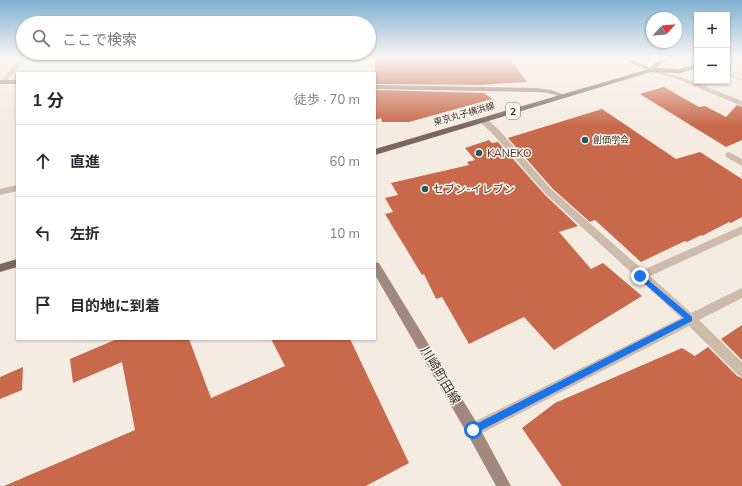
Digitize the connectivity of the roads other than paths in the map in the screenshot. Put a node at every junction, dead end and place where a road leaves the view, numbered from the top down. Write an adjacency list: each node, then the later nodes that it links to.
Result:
1 (616, 81): 6 (main road, 東京丸子横浜線 / 2)
2 (686, 81): 7 (street)
3 (2, 82): 4 (street)
4 (16, 82)
5 (376, 87): 6 (street)
6 (565, 96): 8 (main road, 東京丸子横浜線 / 2)
7 (742, 104)
8 (483, 120): 9 (main road, 東京丸子横浜線 / 2); 18 (street)
9 (376, 152)
10 (729, 155): 11 (street)
11 (742, 163)
12 (16, 188): 13 (street)
13 (0, 192)
14 (742, 230): 18 (street)
15 (16, 263): 16 (main road)
16 (0, 268)
17 (376, 268): 22 (street, 川崎町田線)
18 (640, 276): 20 (street)
19 (742, 293): 20 (street)
20 (690, 319): 21 (street); 22 (street)
21 (742, 371)
22 (473, 430): 23 (street, 川崎町田線)
23 (504, 486)

